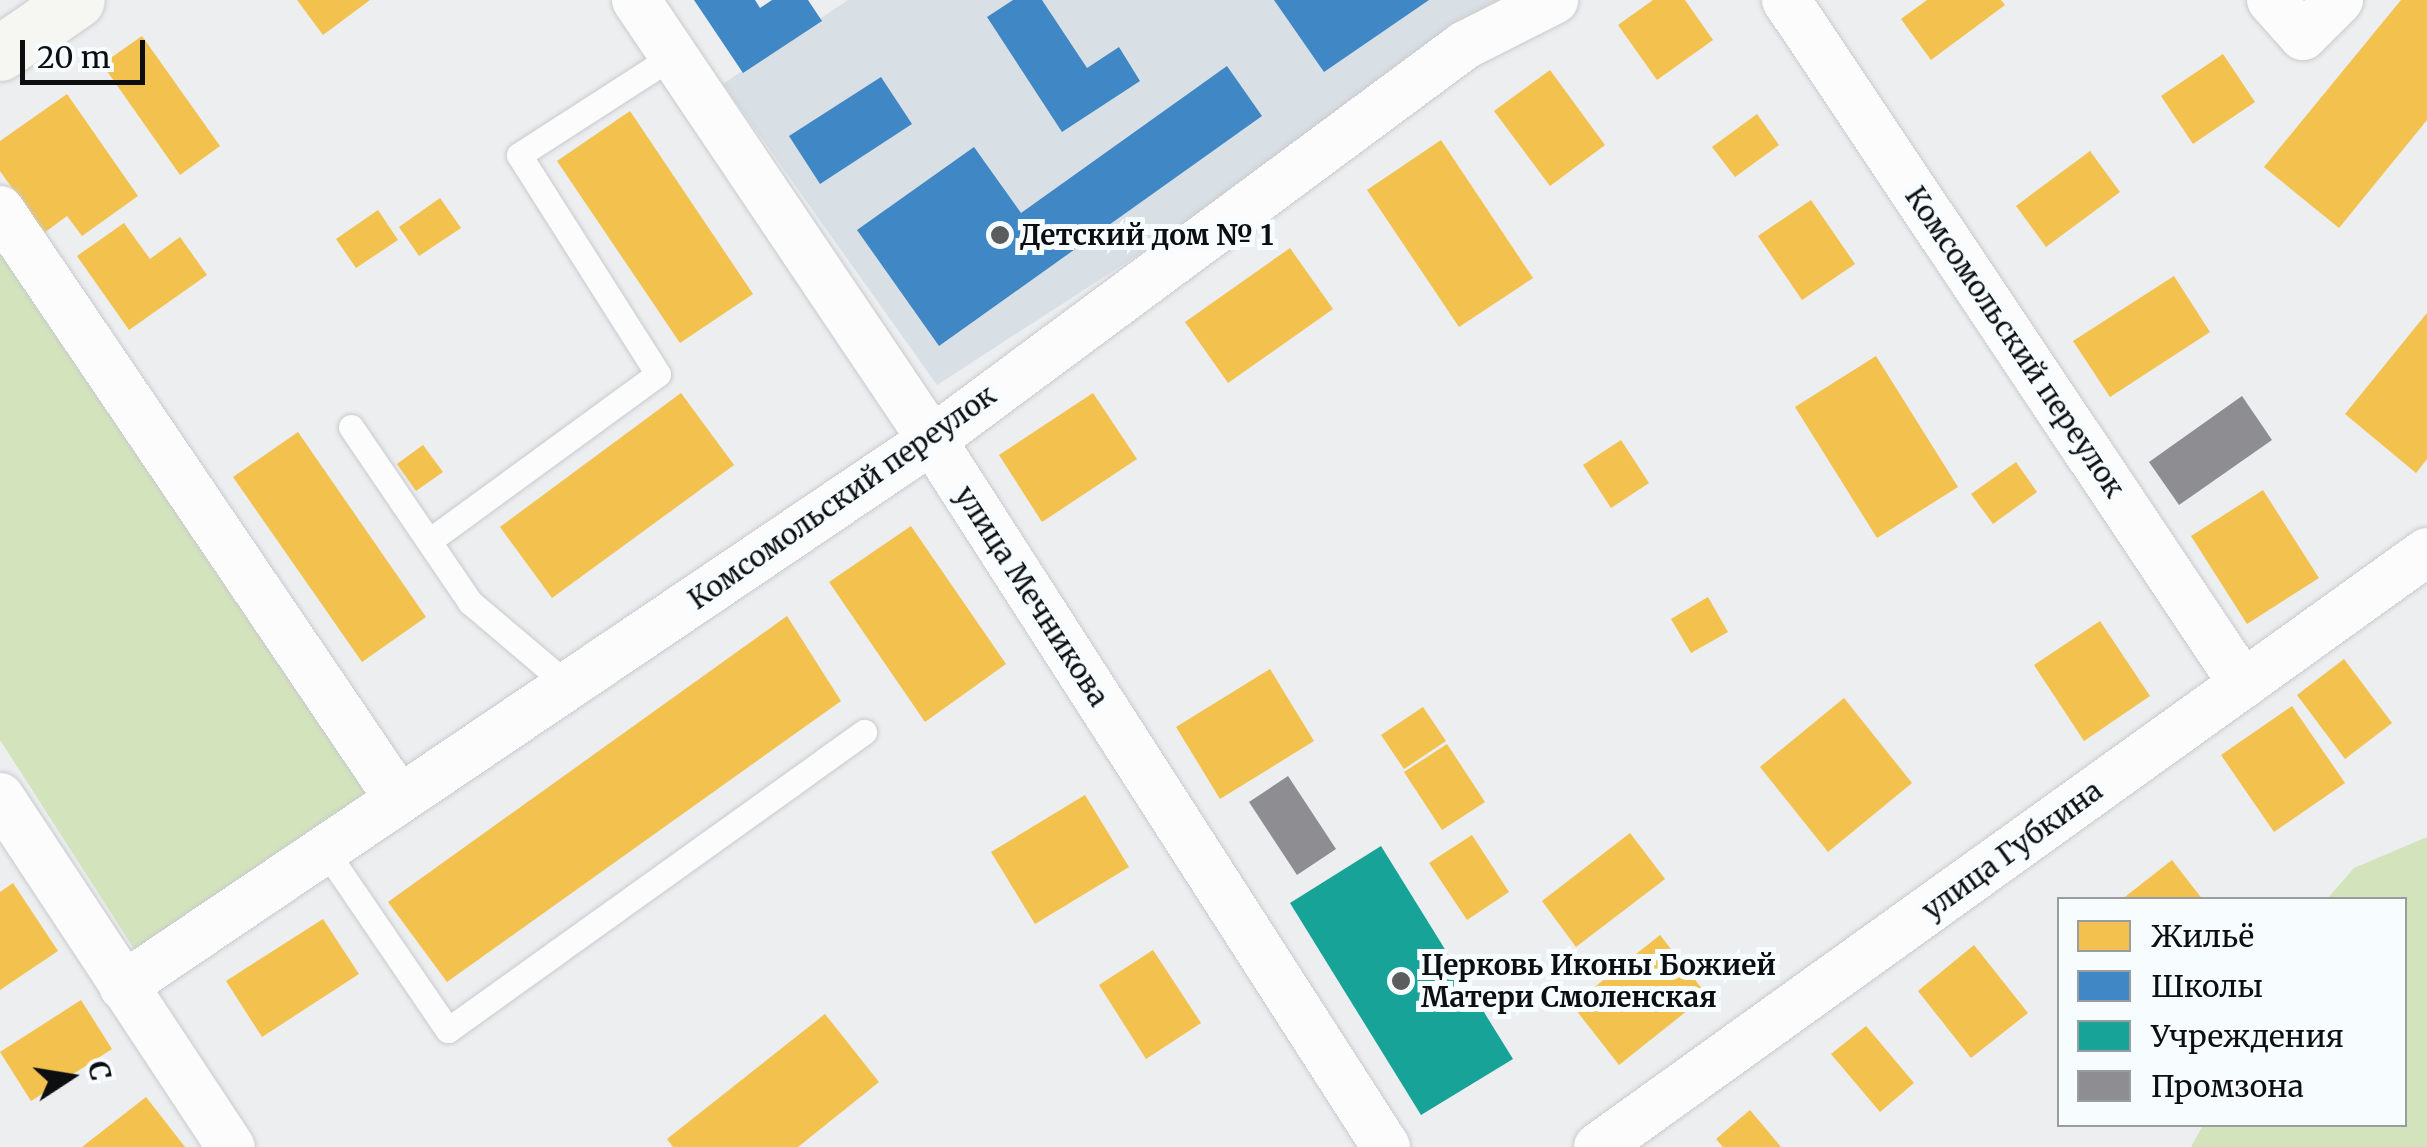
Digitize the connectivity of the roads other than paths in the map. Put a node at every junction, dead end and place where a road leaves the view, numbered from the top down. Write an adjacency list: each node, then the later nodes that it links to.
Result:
1 (76, 0): 7 (street)
2 (636, 0): 8 (street, улица Мечникова)
3 (1554, 0): 11 (street, Комсомольский переулок)
4 (1786, 0): 14 (street, Комсомольский переулок)
5 (2272, 0): 6 (street)
6 (2339, 0)
7 (0, 53)
8 (676, 54): 11 (street, улица Мечникова); 12 (lane)
9 (0, 210): 18 (street)
10 (350, 427): 12 (lane)
11 (932, 440): 15 (street, Комсомольский переулок); 22 (street, улица Мечникова)
12 (429, 541): 15 (lane)
13 (2427, 552): 14 (street, улица Губкина)
14 (2243, 684): 23 (street, улица Губкина)
15 (568, 685): 18 (street, Комсомольский переулок)
16 (864, 732): 19 (lane)
17 (0, 797): 20 (street)
18 (399, 798): 19 (street, Комсомольский переулок)
19 (325, 850): 20 (street, Комсомольский переулок)
20 (123, 986): 21 (street)
21 (231, 1147)
22 (1386, 1147)
23 (1598, 1147)

